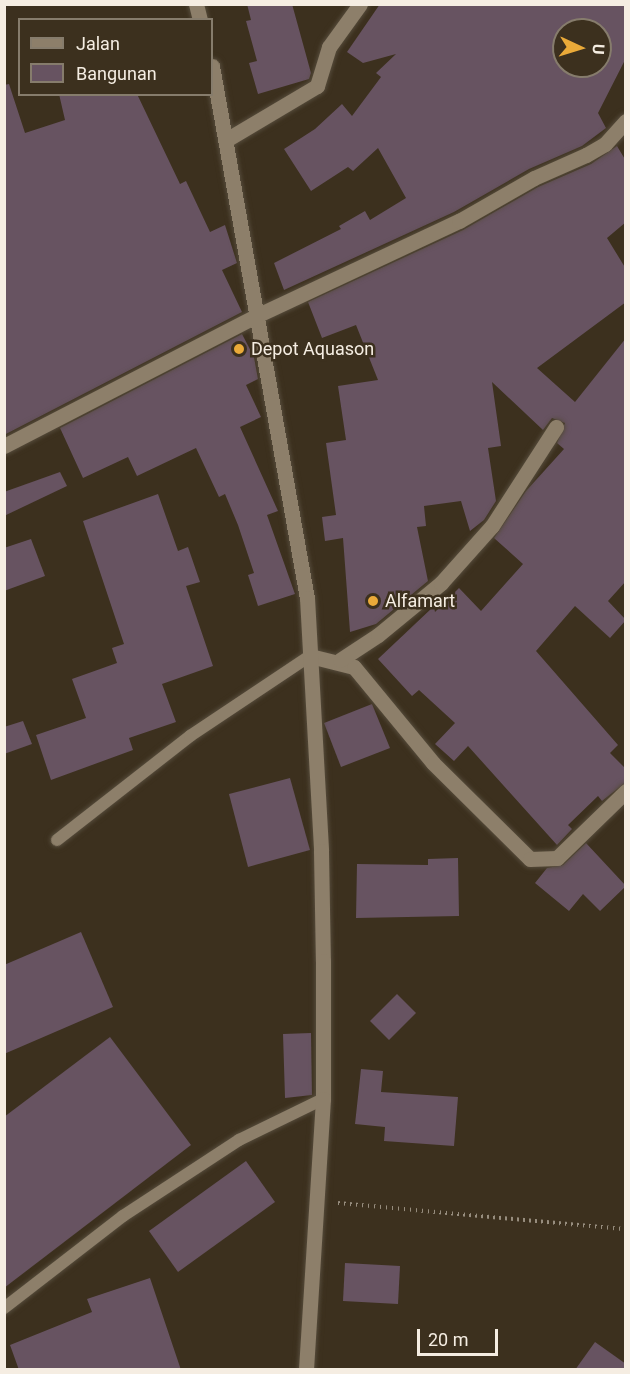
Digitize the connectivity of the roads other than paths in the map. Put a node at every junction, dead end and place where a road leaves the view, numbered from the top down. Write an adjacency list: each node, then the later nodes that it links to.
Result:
1 (360, 4): 4 (street)
2 (213, 71): 4 (street)
3 (626, 121): 5 (street)
4 (226, 140): 5 (street)
5 (258, 315): 7 (street); 8 (street)
6 (556, 427): 9 (street)
7 (4, 446)
8 (310, 656): 9 (street); 11 (lane); 12 (street)
9 (340, 660): 10 (street)
10 (626, 791)
11 (57, 840)
12 (323, 1099): 13 (lane); 14 (street)
13 (4, 1308)
14 (306, 1370)

